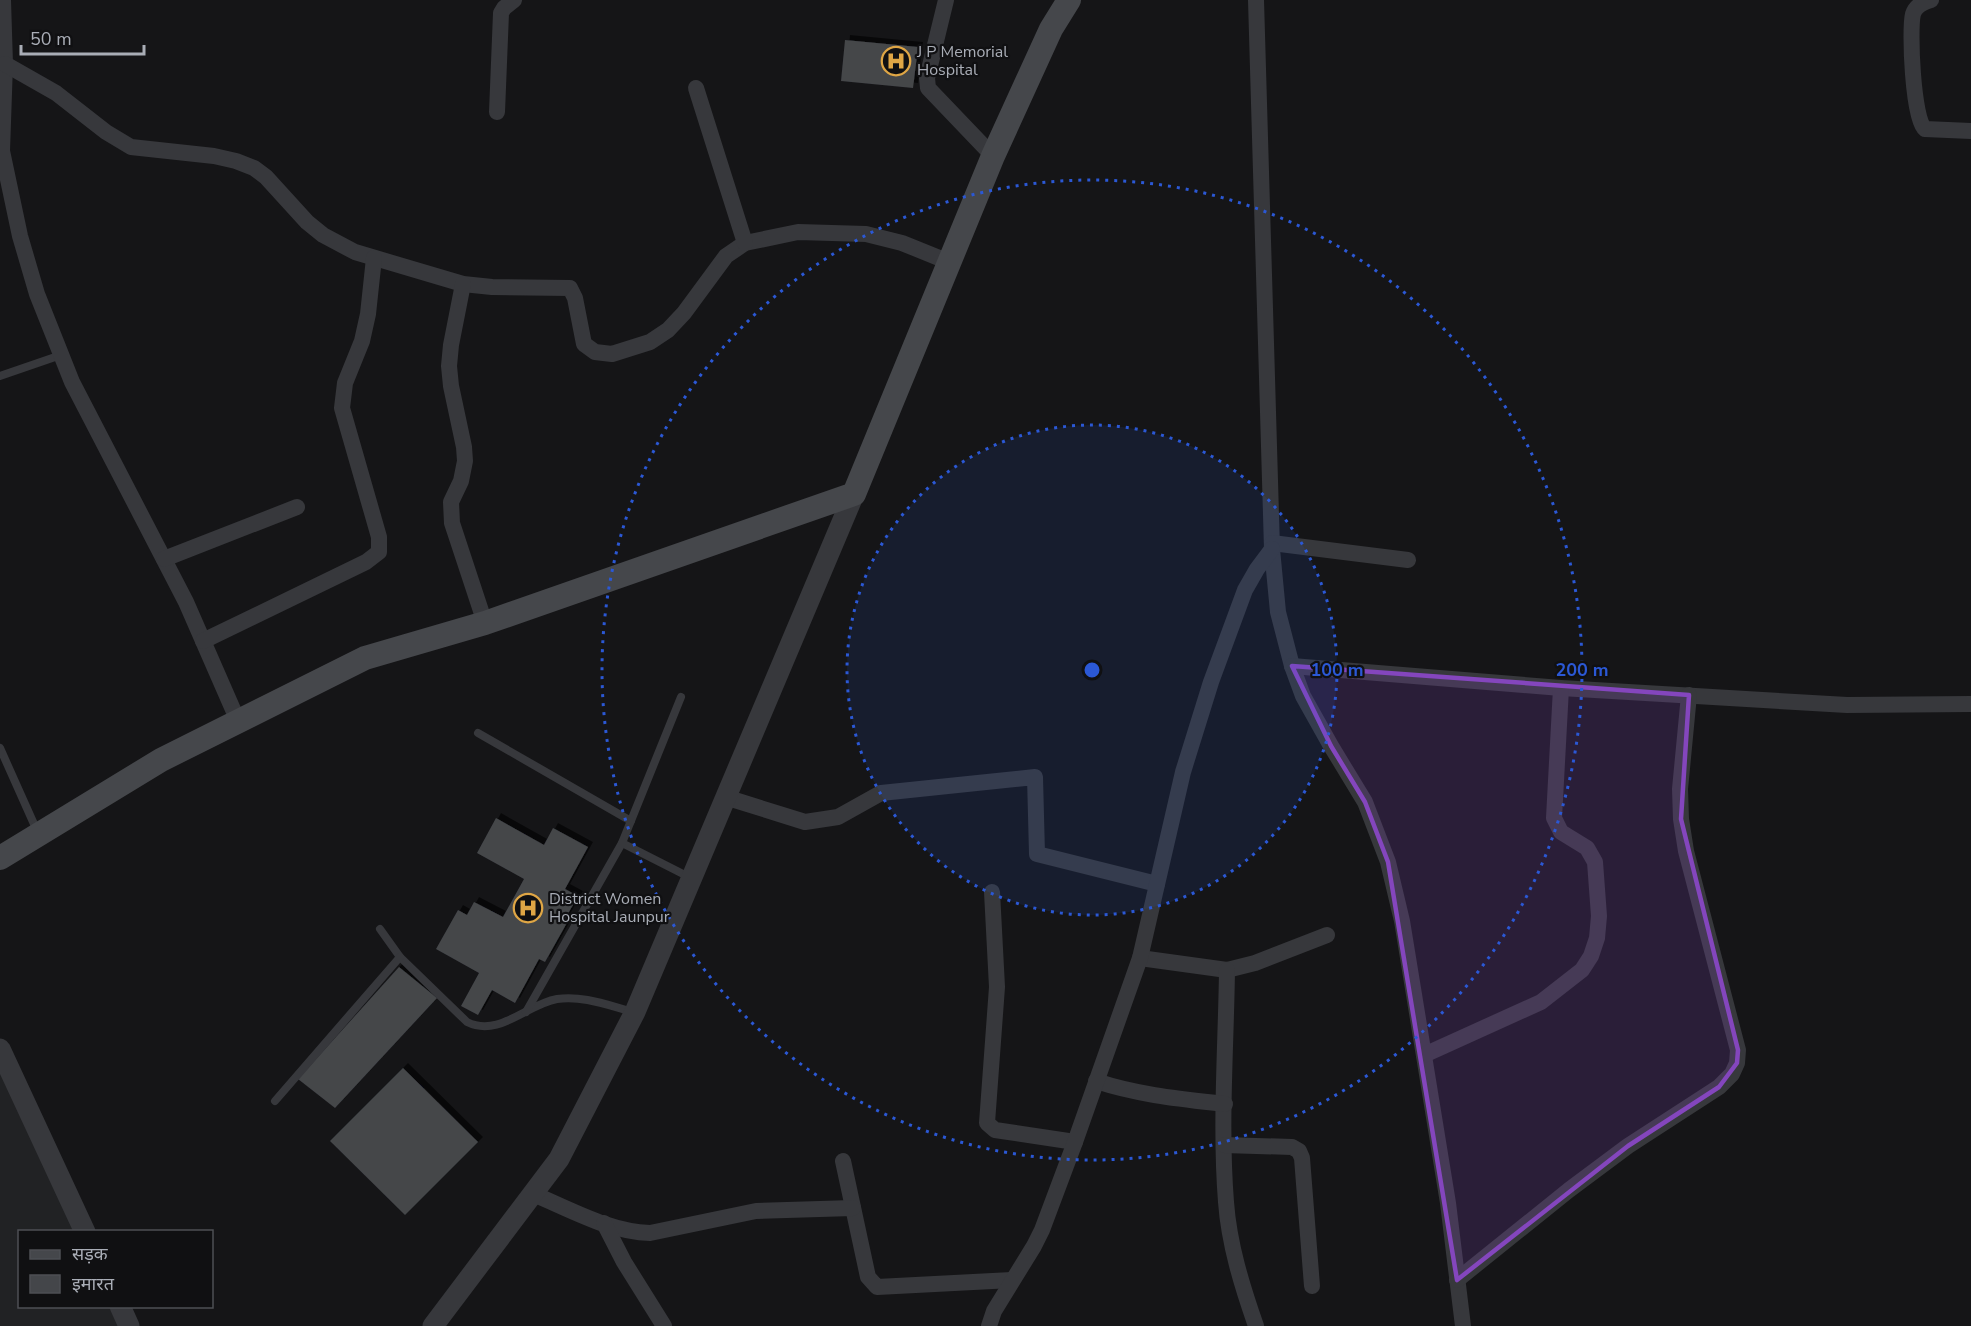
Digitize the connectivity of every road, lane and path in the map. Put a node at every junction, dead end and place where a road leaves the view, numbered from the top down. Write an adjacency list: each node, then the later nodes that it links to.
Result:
1 (3, 0): 7 (street)
2 (946, 0): 12 (street)
3 (1069, 0): 12 (main road)
4 (1256, 0): 21 (street)
5 (1931, 0): 10 (street)
6 (510, 3): 9 (street)
7 (5, 64): 11 (street); 14 (street)
8 (696, 88): 13 (street)
9 (497, 112)
10 (1971, 131)
11 (1, 151): 17 (street)
12 (993, 156): 15 (main road)
13 (745, 243): 15 (street); 16 (street)
14 (374, 258): 16 (street); 25 (street)
15 (950, 262): 19 (main road)
16 (463, 284): 24 (street)
17 (61, 355): 18 (lane); 22 (street)
18 (0, 376)
19 (854, 494): 24 (main road); 34 (street)
20 (297, 507): 22 (street)
21 (1272, 546): 23 (street); 26 (street); 40 (street)
22 (164, 559): 25 (street)
23 (1408, 560)
24 (485, 623): 31 (main road)
25 (203, 641): 31 (street)
26 (1292, 666): 27 (street); 50 (street)
27 (1561, 688): 28 (street); 50 (street)
28 (1689, 695): 30 (street); 62 (street)
29 (681, 696): 35 (lane)
30 (1971, 704)
31 (238, 721): 36 (main road)
32 (478, 733): 35 (lane)
33 (0, 748): 36 (lane)
34 (725, 798): 39 (street); 40 (street)
35 (631, 821): 37 (lane)
36 (39, 834): 38 (main road)
37 (622, 843): 39 (lane); 47 (lane)
38 (0, 858)
39 (691, 878): 48 (street)
40 (1157, 884): 45 (street)
41 (992, 892): 54 (street)
42 (380, 929): 44 (lane)
43 (1327, 935): 46 (street)
44 (400, 957): 47 (lane); 52 (lane)
45 (1140, 958): 46 (street); 51 (street)
46 (1227, 970): 53 (street)
47 (526, 1012): 48 (lane)
48 (634, 1012): 57 (street)
49 (0, 1049): 60 (street)
50 (1424, 1055): 62 (street)
51 (1096, 1081): 53 (street); 54 (street)
52 (275, 1101)
53 (1225, 1104): 55 (street)
54 (1075, 1142): 61 (street)
55 (1224, 1145): 63 (street); 69 (street)
56 (843, 1161): 58 (street)
57 (533, 1194): 59 (street); 66 (street)
58 (853, 1208): 59 (street); 61 (street)
59 (604, 1223): 67 (street)
60 (84, 1230)
61 (1012, 1280): 68 (street)
62 (1457, 1280): 70 (street)
63 (1312, 1286)
64 (121, 1308): 65 (street)
65 (129, 1326)
66 (432, 1326)
67 (664, 1326)
68 (989, 1326)
69 (1256, 1326)
70 (1463, 1326)

